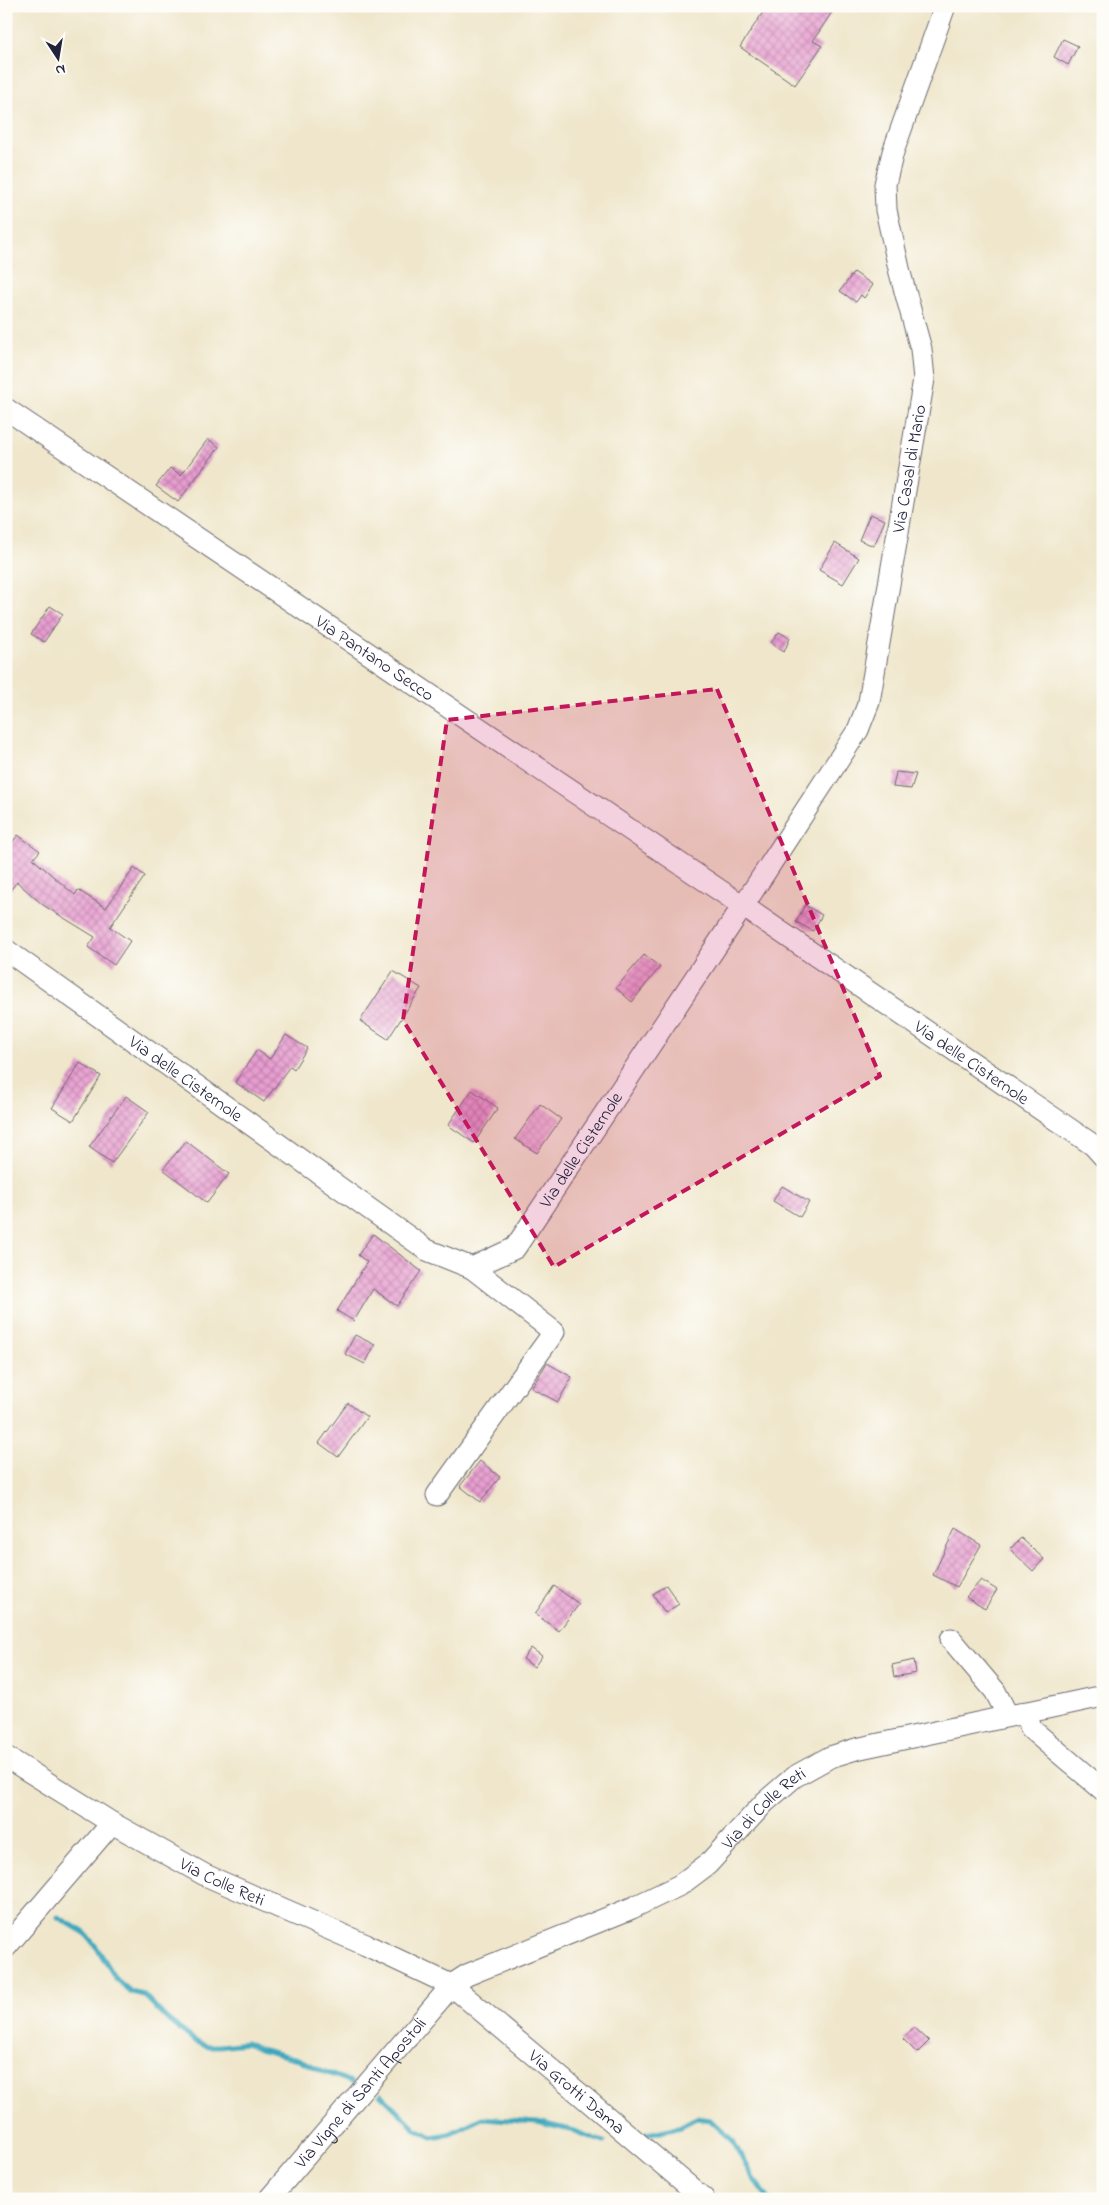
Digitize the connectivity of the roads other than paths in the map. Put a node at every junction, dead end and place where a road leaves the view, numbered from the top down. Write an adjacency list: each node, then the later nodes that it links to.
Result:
1 (946, 6): 3 (street, Via Casal di Mario)
2 (6, 409): 3 (street, Via Pantano Secco)
3 (743, 906): 5 (street, Via delle Cisternole); 6 (street, Via delle Cisternole)
4 (6, 950): 6 (street, Via delle Cisternole)
5 (1103, 1156)
6 (472, 1268): 7 (street)
7 (437, 1495)
8 (951, 1639): 10 (street)
9 (1103, 1696): 10 (street, Via di Colle Reti)
10 (1017, 1714): 12 (street); 15 (street, Via di Colle Reti)
11 (10, 1765): 13 (street, Via Colle Reti)
12 (1103, 1790)
13 (112, 1823): 14 (street); 15 (street, Via Colle Reti)
14 (6, 1947)
15 (451, 1985): 16 (street, Via Vigne di Santi Apostoli); 17 (street, Via Grotti Dama)
16 (268, 2199)
17 (704, 2199)

